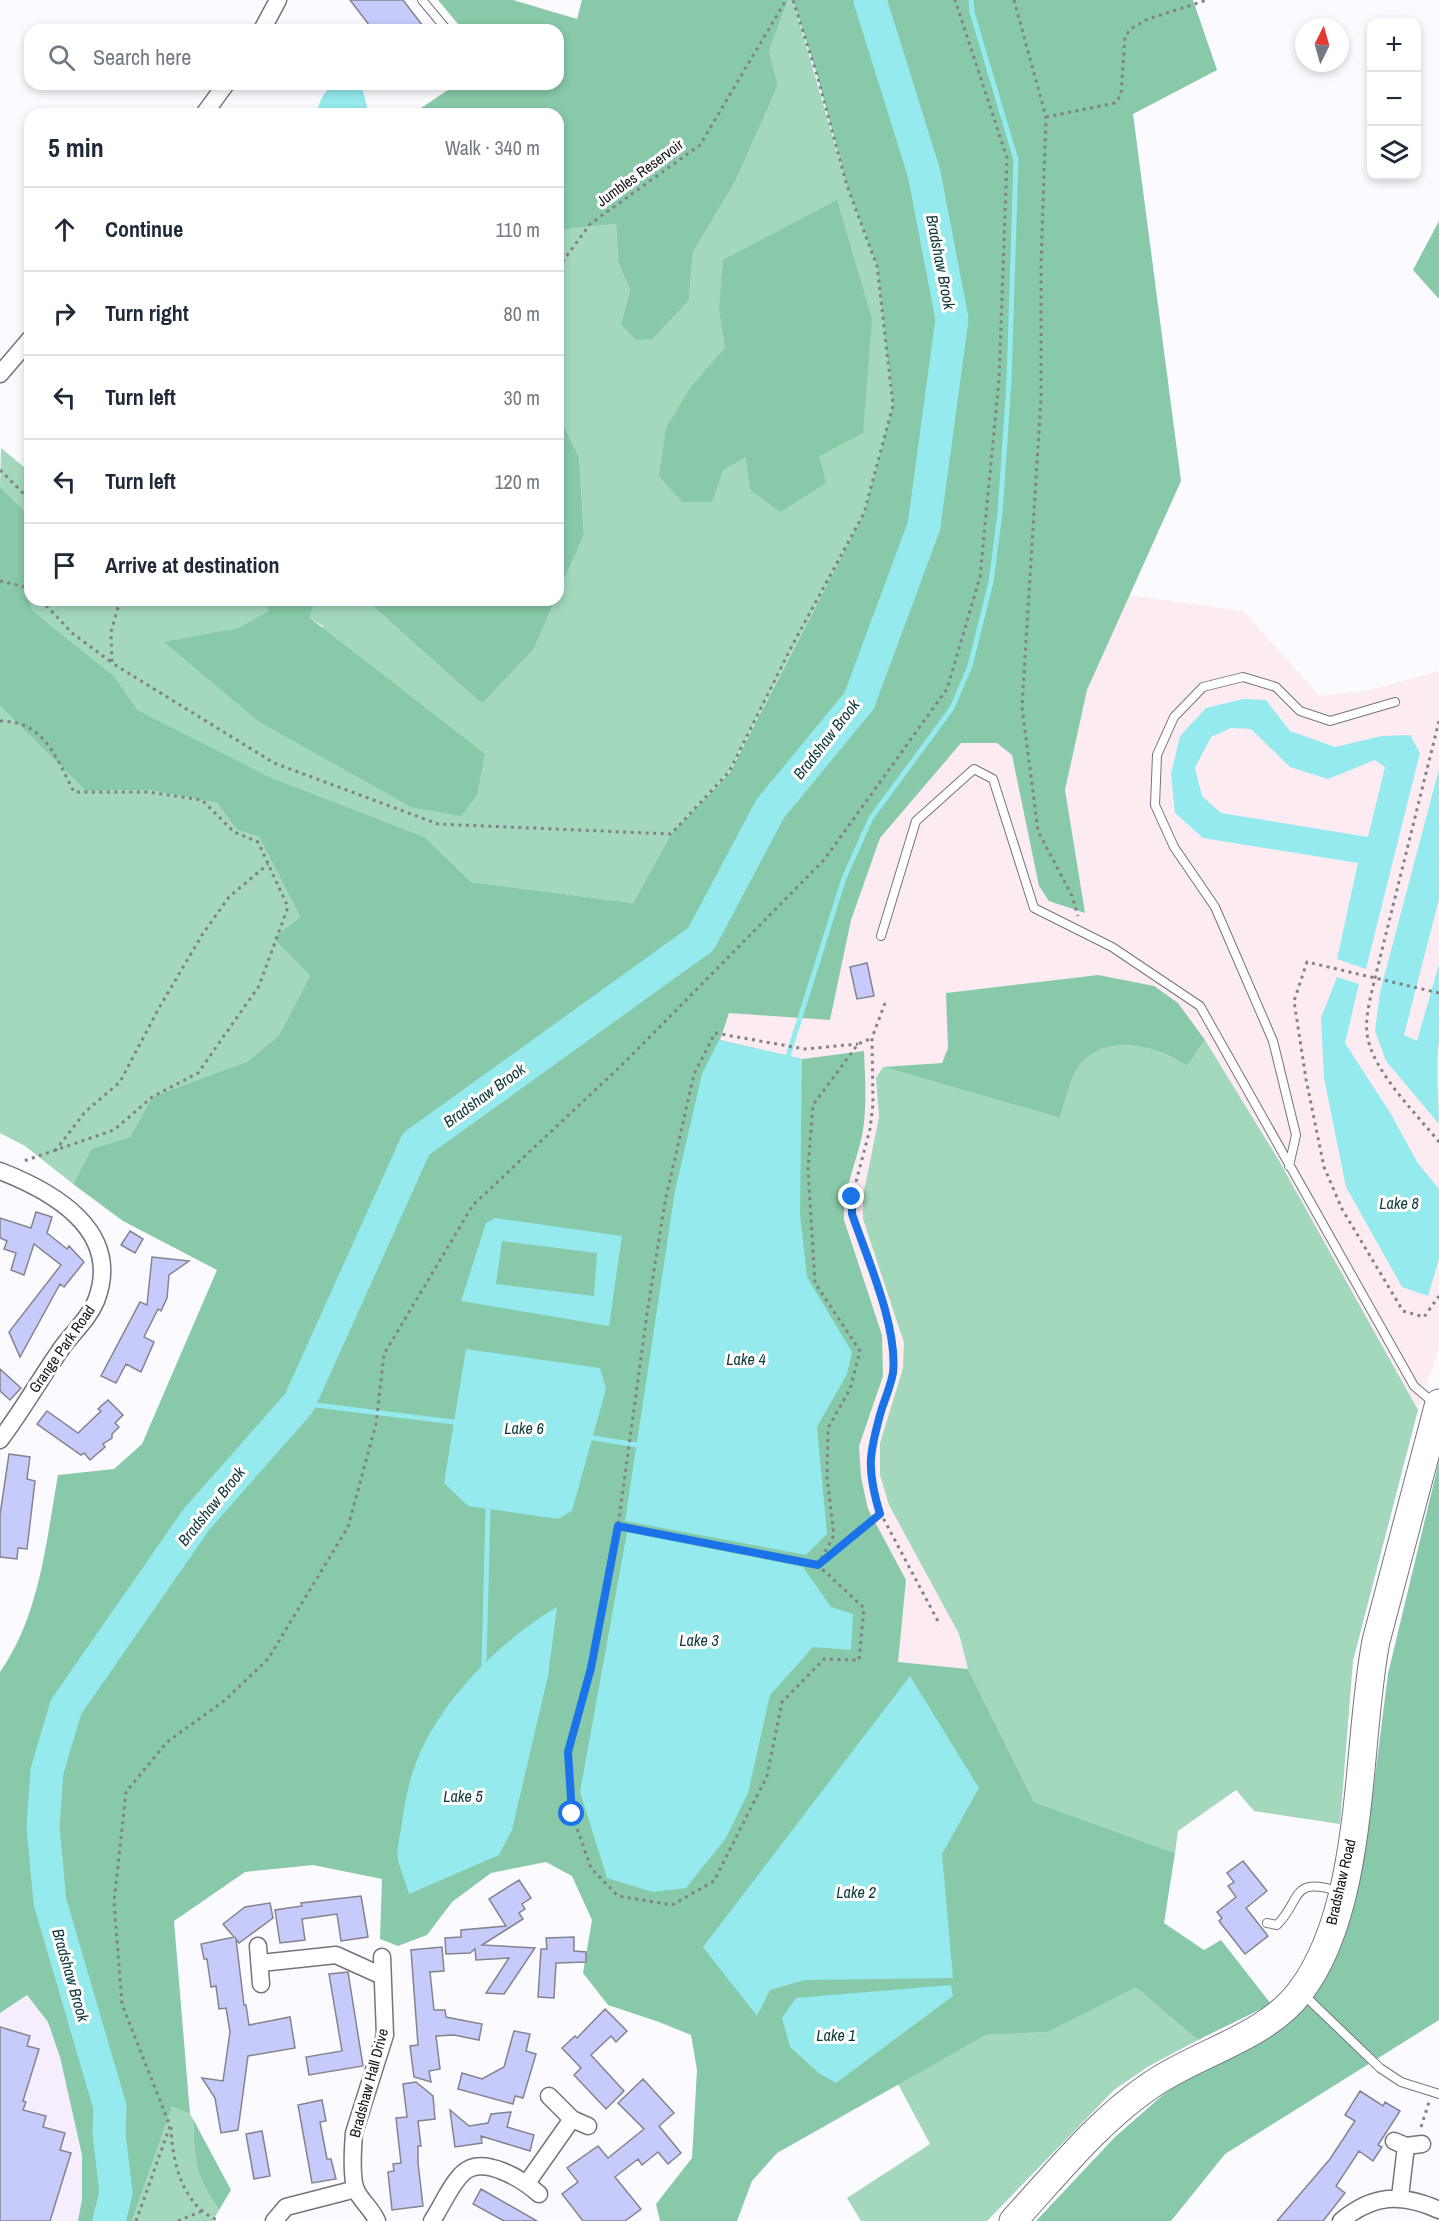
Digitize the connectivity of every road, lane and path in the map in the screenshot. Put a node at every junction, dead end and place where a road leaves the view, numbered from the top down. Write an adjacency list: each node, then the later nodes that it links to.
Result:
1 (278, 0): 8 (street)
2 (422, 0): 9 (lane)
3 (786, 0): 13 (path, Jumbles Reservoir)
4 (793, 0): 22 (path)
5 (955, 0): 55 (path)
6 (1014, 0): 12 (path)
7 (1207, 0): 12 (path)
8 (265, 24)
9 (442, 24)
10 (222, 90): 11 (street)
11 (208, 108)
12 (1046, 117): 27 (path)
13 (564, 260)
14 (24, 346): 15 (street)
15 (0, 374)
16 (0, 470): 17 (path)
17 (24, 494)
18 (0, 580): 19 (path)
19 (24, 586)
20 (47, 606): 22 (path)
21 (118, 606): 22 (path)
22 (112, 663)
23 (1395, 702): 37 (lane)
24 (0, 721): 26 (path)
25 (1439, 721): 29 (path)
26 (268, 864): 35 (path); 35 (path)
27 (1083, 933): 28 (lane); 37 (lane)
28 (881, 936)
29 (1374, 978): 30 (path); 34 (path); 39 (path)
30 (1439, 993)
31 (885, 1003): 32 (path)
32 (872, 1038): 33 (path); 42 (path)
33 (858, 1044): 43 (path); 44 (path)
34 (1439, 1142)
35 (54, 1153): 36 (path)
36 (16, 1164)
37 (1289, 1166): 40 (lane)
38 (0, 1171): 41 (street, Grange Park Road)
39 (1439, 1296)
40 (1439, 1402): 46 (main road, Bradshaw Road)
41 (4, 1435)
42 (880, 1514): 44 (path); 45 (path)
43 (618, 1526): 44 (path); 44 (path)
44 (818, 1565)
45 (940, 1625)
46 (1342, 1892): 47 (lane); 51 (main road, Bradshaw Road)
47 (1267, 1923)
48 (382, 1957): 49 (street, Bradshaw Hall Drive)
49 (381, 1975): 50 (street); 58 (street, Bradshaw Hall Drive)
50 (261, 1984)
51 (1300, 1992): 52 (lane); 68 (main road, Bradshaw Road)
52 (1436, 2093): 57 (path)
53 (549, 2096): 54 (street)
54 (572, 2119): 56 (street); 67 (street)
55 (171, 2126): 61 (path); 62 (path)
56 (588, 2126)
57 (1409, 2144): 59 (street)
58 (356, 2189): 65 (street); 66 (street)
59 (1400, 2197): 60 (street); 69 (street)
60 (1439, 2210)
61 (202, 2211): 63 (path); 64 (path)
62 (136, 2221)
63 (178, 2221)
64 (220, 2221)
65 (274, 2221)
66 (377, 2221)
67 (432, 2221)
68 (1013, 2221)
69 (1341, 2221)

